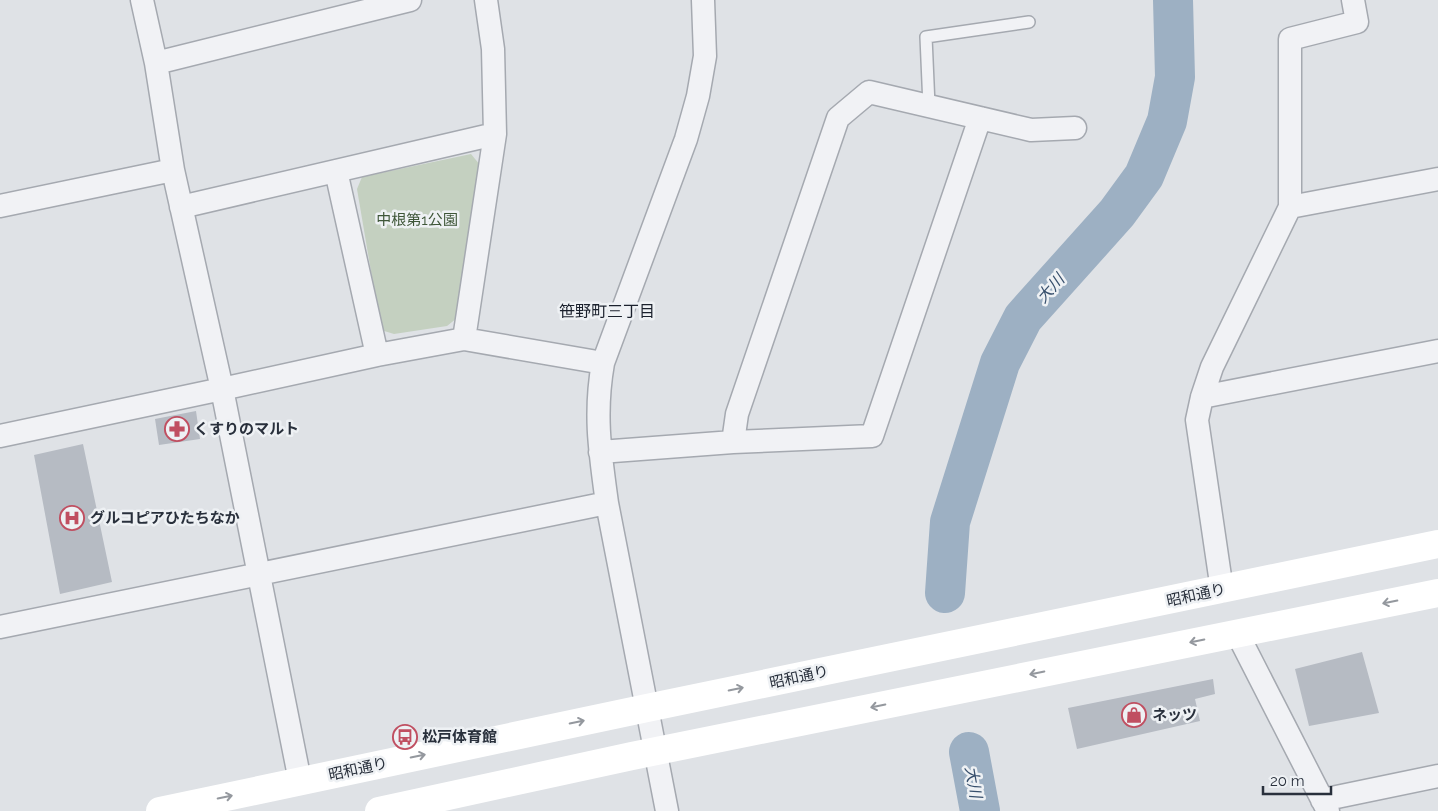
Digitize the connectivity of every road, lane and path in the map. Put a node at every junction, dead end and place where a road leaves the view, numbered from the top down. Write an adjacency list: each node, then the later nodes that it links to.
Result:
1 (142, 0): 7 (street)
2 (410, 0): 7 (street)
3 (486, 0): 11 (street)
4 (703, 0): 21 (street)
5 (1353, 0): 17 (street)
6 (1030, 22): 8 (lane)
7 (156, 63): 12 (street)
8 (928, 106): 9 (street); 25 (street)
9 (980, 118): 10 (street); 25 (street)
10 (1075, 128)
11 (495, 134): 13 (street); 18 (street)
12 (173, 170): 15 (street); 16 (street)
13 (336, 171): 16 (street); 20 (street)
14 (1438, 179): 17 (street)
15 (0, 206)
16 (181, 207): 22 (street)
17 (1290, 207): 23 (street)
18 (464, 339): 20 (street); 21 (street)
19 (1438, 351): 23 (street)
20 (377, 355): 22 (street)
21 (603, 362): 26 (street)
22 (222, 389): 24 (street); 29 (street)
23 (1202, 396): 30 (street)
24 (0, 436)
25 (733, 442): 26 (street)
26 (600, 452): 27 (street)
27 (607, 503): 29 (street); 34 (street)
28 (1438, 544): 30 (street, 昭和通り)
29 (259, 574): 32 (street); 37 (street)
30 (1222, 590): 34 (street, 昭和通り, one-way to 30)
31 (1438, 593): 33 (street, one-way to 33)
32 (0, 627)
33 (1236, 633): 35 (street, one-way to 35); 38 (street)
34 (648, 708): 35 (street); 37 (street, 昭和通り, one-way to 34)
35 (656, 751): 40 (street); 41 (street)
36 (1438, 776): 38 (street)
37 (300, 781): 39 (street, 昭和通り, one-way to 37)
38 (1325, 806)
39 (160, 811)
40 (379, 811)
41 (667, 811)

